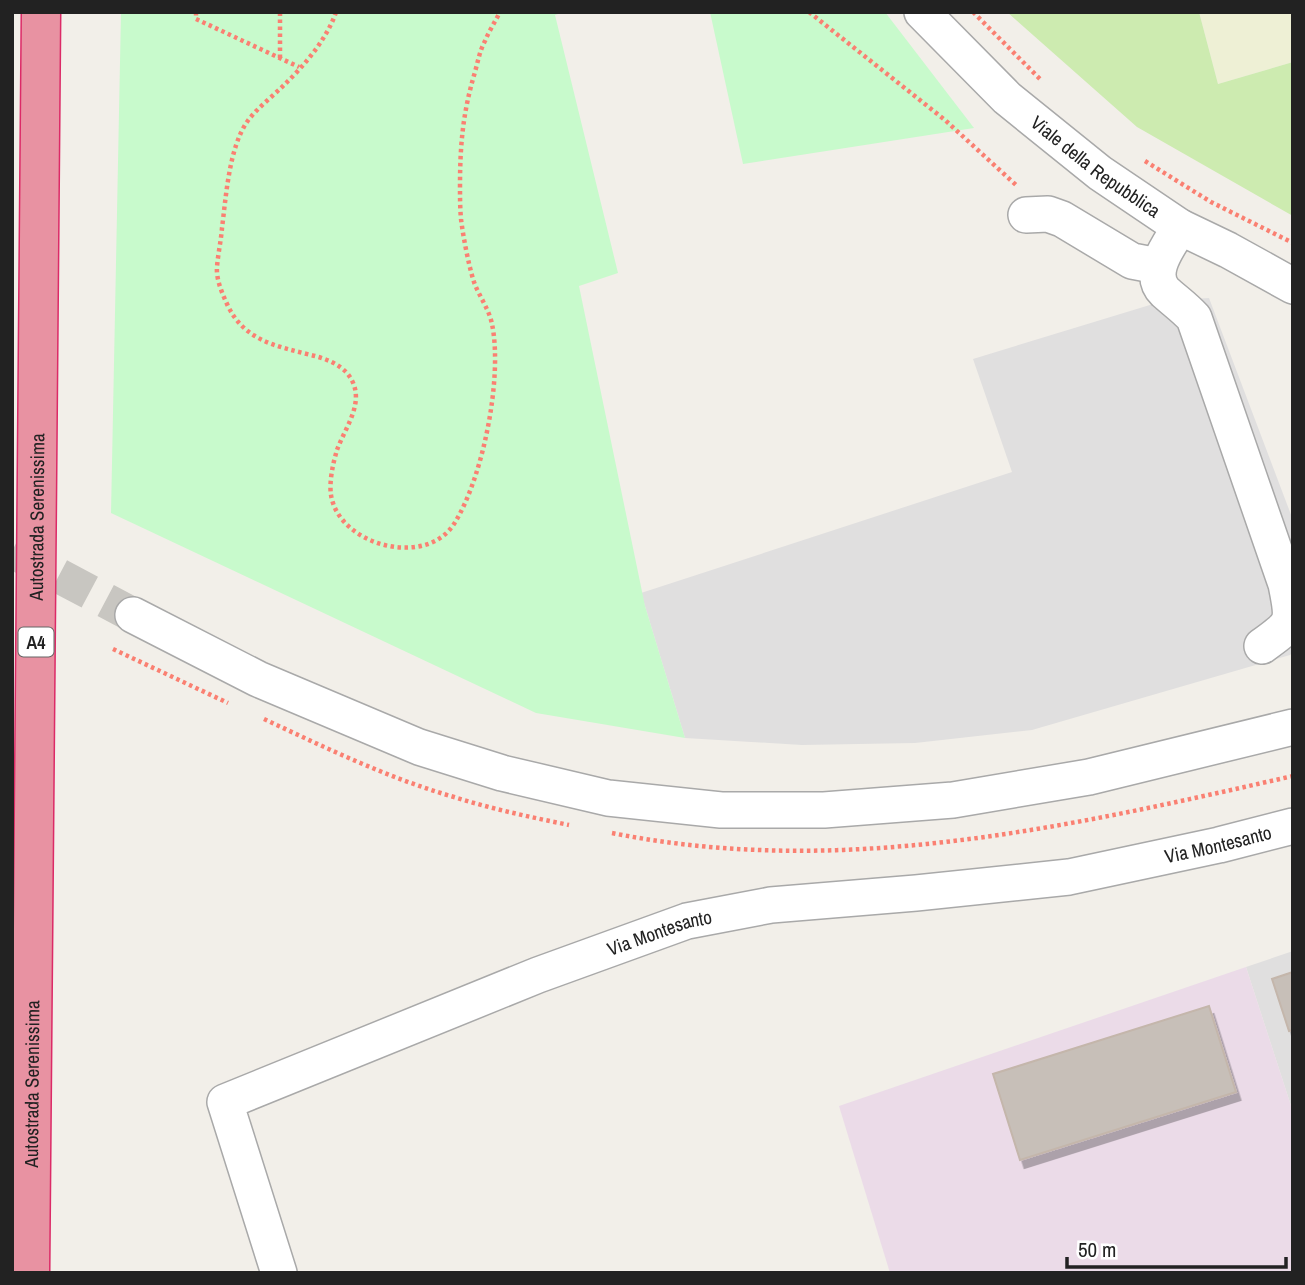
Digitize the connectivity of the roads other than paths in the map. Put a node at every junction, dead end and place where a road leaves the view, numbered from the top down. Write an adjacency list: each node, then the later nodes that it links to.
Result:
1 (41, 12): 11 (highway, Autostrada Serenissima / A4)
2 (922, 12): 4 (street, Viale della Repubblica)
3 (1037, 215): 5 (street)
4 (1180, 226): 5 (street); 6 (street, Viale della Repubblica)
5 (1158, 266): 8 (street)
6 (1293, 286)
7 (133, 615): 9 (street)
8 (1262, 646)
9 (1293, 727)
10 (1293, 826): 12 (street, Via Montesanto)
11 (30, 1273)
12 (279, 1273)

